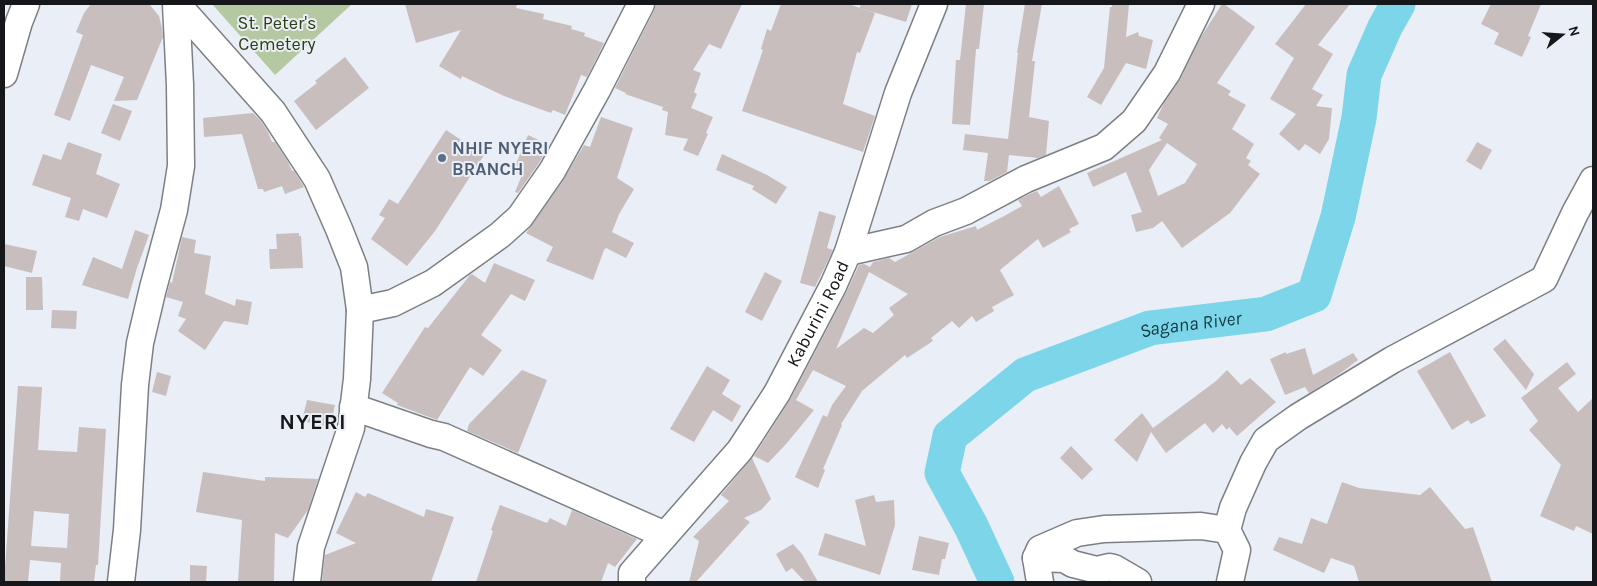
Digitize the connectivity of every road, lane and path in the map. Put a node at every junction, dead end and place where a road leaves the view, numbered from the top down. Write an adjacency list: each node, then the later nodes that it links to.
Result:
1 (26, 4): 6 (street)
2 (176, 4): 9 (street); 14 (street)
3 (641, 4): 9 (street)
4 (934, 4): 8 (street, Kaburini Road)
5 (1201, 4): 8 (street)
6 (4, 74)
7 (1593, 180): 11 (street)
8 (848, 252): 12 (street, Kaburini Road)
9 (360, 310): 10 (street)
10 (353, 407): 12 (street); 15 (street)
11 (1227, 530): 13 (street); 18 (street)
12 (665, 535): 16 (street, Kaburini Road)
13 (1038, 570): 17 (street)
14 (121, 582)
15 (307, 582)
16 (632, 582)
17 (1138, 582)
18 (1230, 582)

